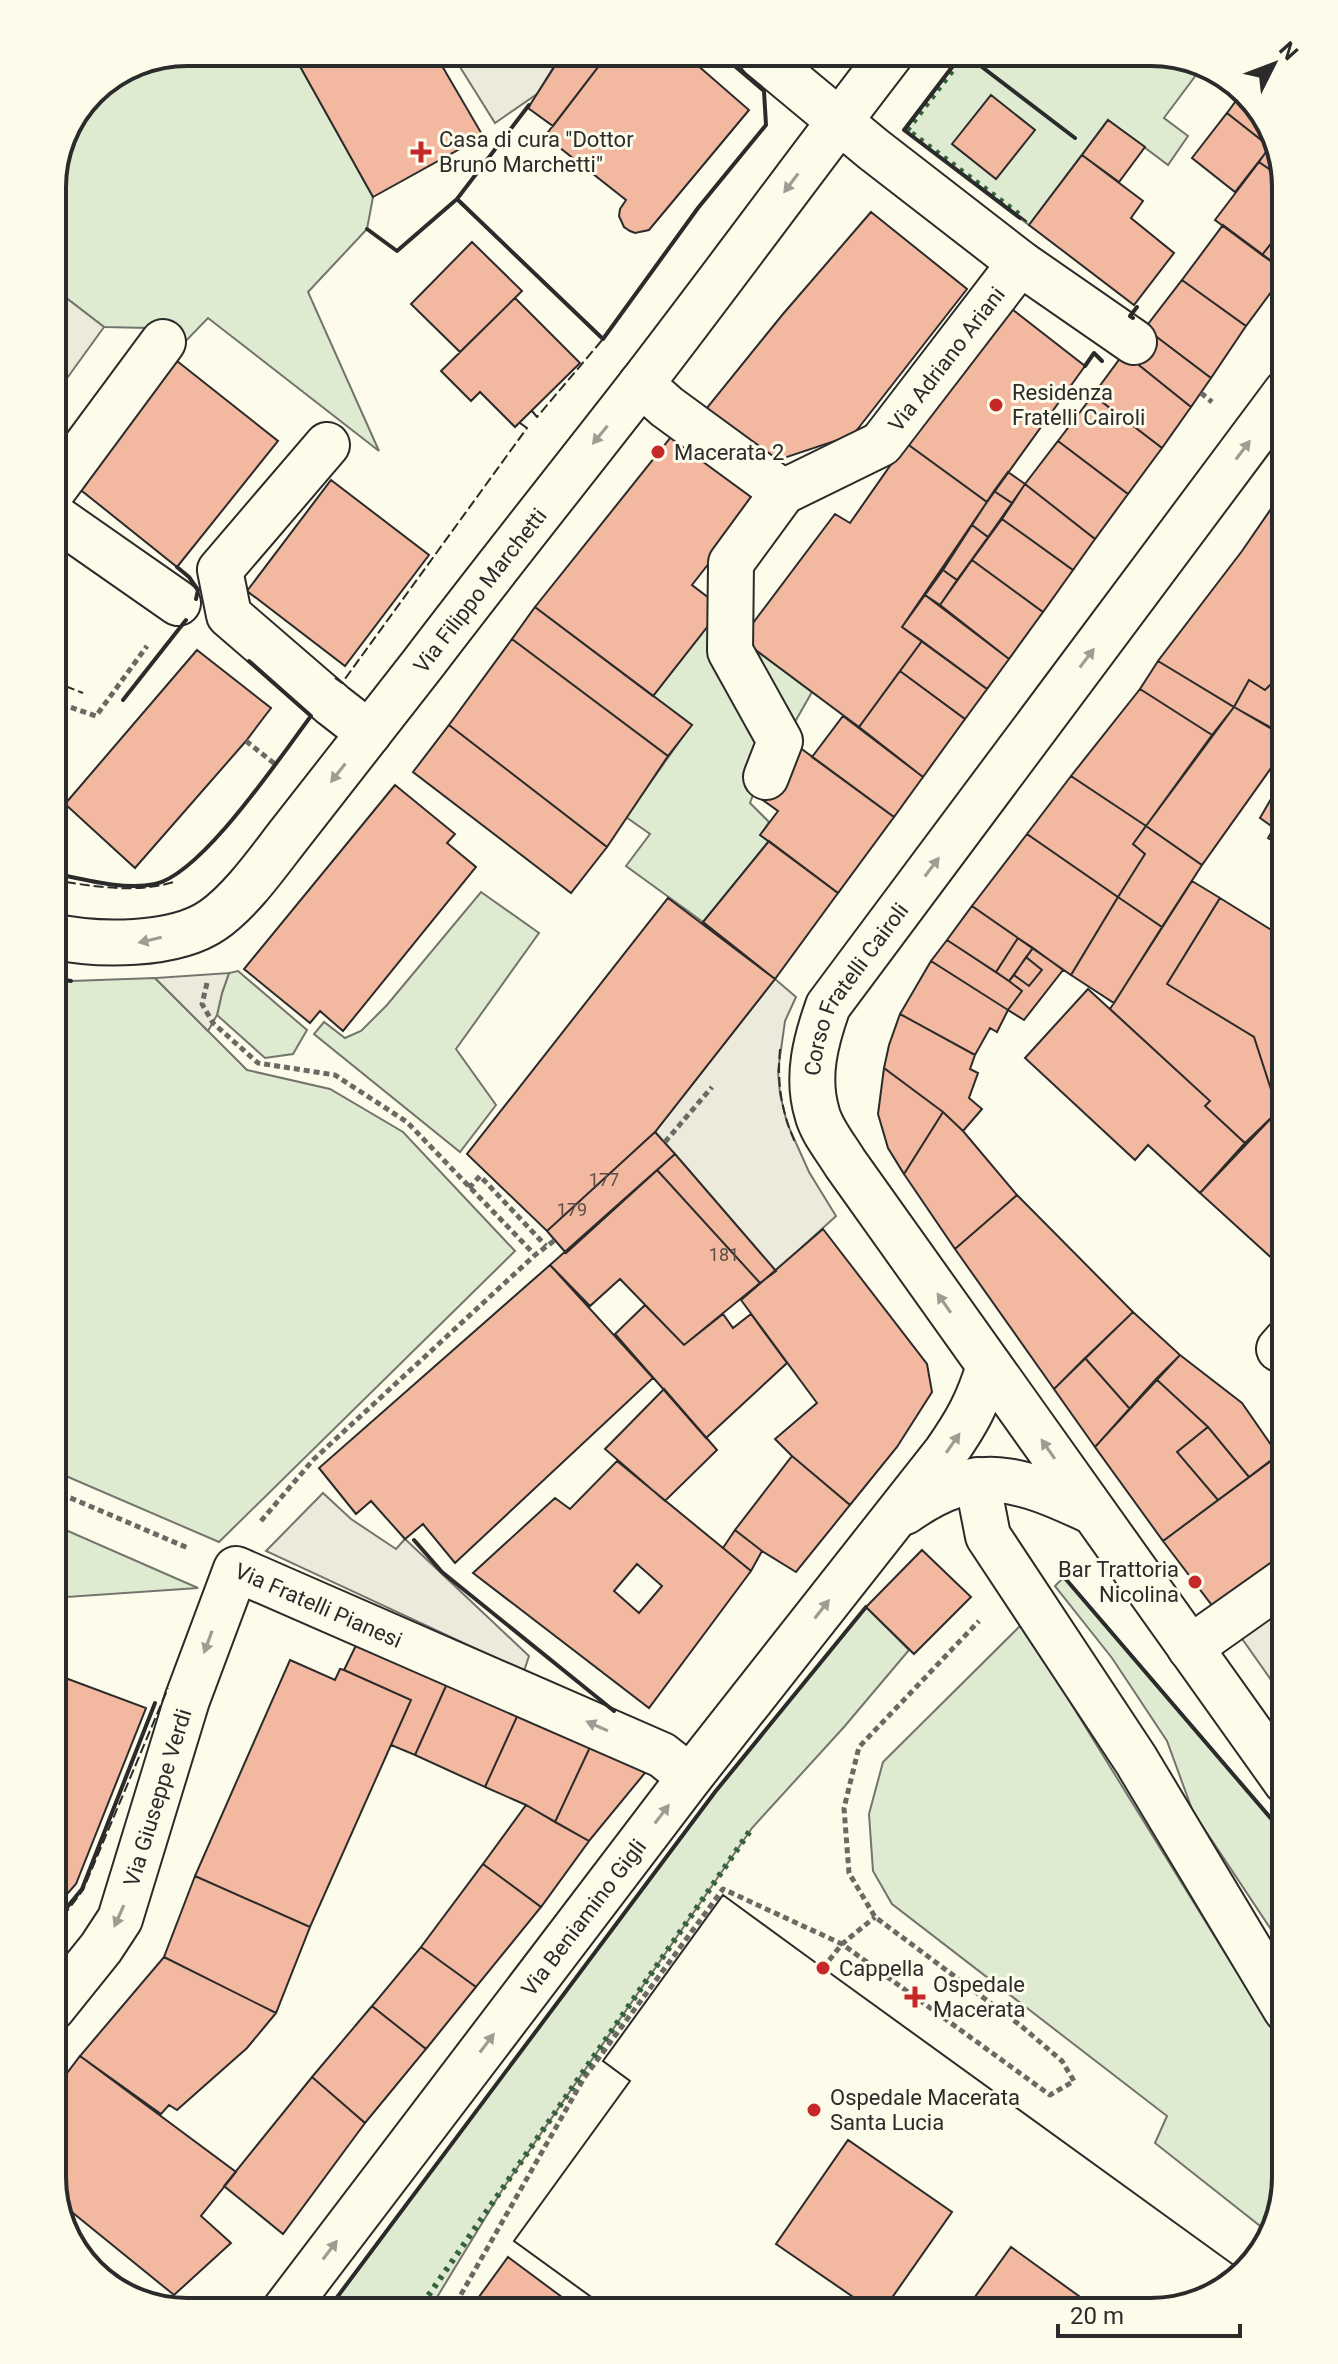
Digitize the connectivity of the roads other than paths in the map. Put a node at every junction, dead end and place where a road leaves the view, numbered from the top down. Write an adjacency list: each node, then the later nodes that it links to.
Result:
1 (773, 66): 3 (street)
2 (882, 66): 3 (street, Via Filippo Marchetti)
3 (839, 121): 4 (street); 7 (street, Via Filippo Marchetti, one-way to 7)
4 (1020, 263): 6 (street); 11 (street, Via Adriano Ariani)
5 (163, 342): 10 (street)
6 (1134, 342)
7 (641, 384): 11 (street); 14 (street, Via Filippo Marchetti, one-way to 14)
8 (1272, 411): 17 (street, Corso Fratelli Cairoli, one-way to 8)
9 (327, 445): 14 (street)
10 (66, 473)
11 (783, 492): 15 (street, Via Adriano Ariani)
12 (66, 525): 13 (street)
13 (178, 603)
14 (369, 733): 16 (street, Via Filippo Marchetti, one-way to 16)
15 (766, 777)
16 (66, 939)
17 (989, 1366): 19 (street, Corso Fratelli Cairoli, one-way to 17); 20 (street, Via Beniamino Gigli, one-way to 17)
18 (977, 1480): 19 (street, Via Beniamino Gigli); 20 (street, Via Beniamino Gigli); 26 (street)
19 (1093, 1512): 23 (street, Corso Fratelli Cairoli)
20 (887, 1525): 25 (street, Via Beniamino Gigli, one-way to 20)
21 (236, 1569): 25 (street, Via Fratelli Pianesi, one-way to 21); 27 (street, Via Giuseppe Verdi, one-way to 27)
22 (1272, 1590): 23 (street)
23 (1190, 1648): 24 (street, Corso Fratelli Cairoli)
24 (1272, 1762)
25 (690, 1777): 28 (street, Via Beniamino Gigli, one-way to 25)
26 (1272, 1987)
27 (66, 1992)
28 (294, 2298)

